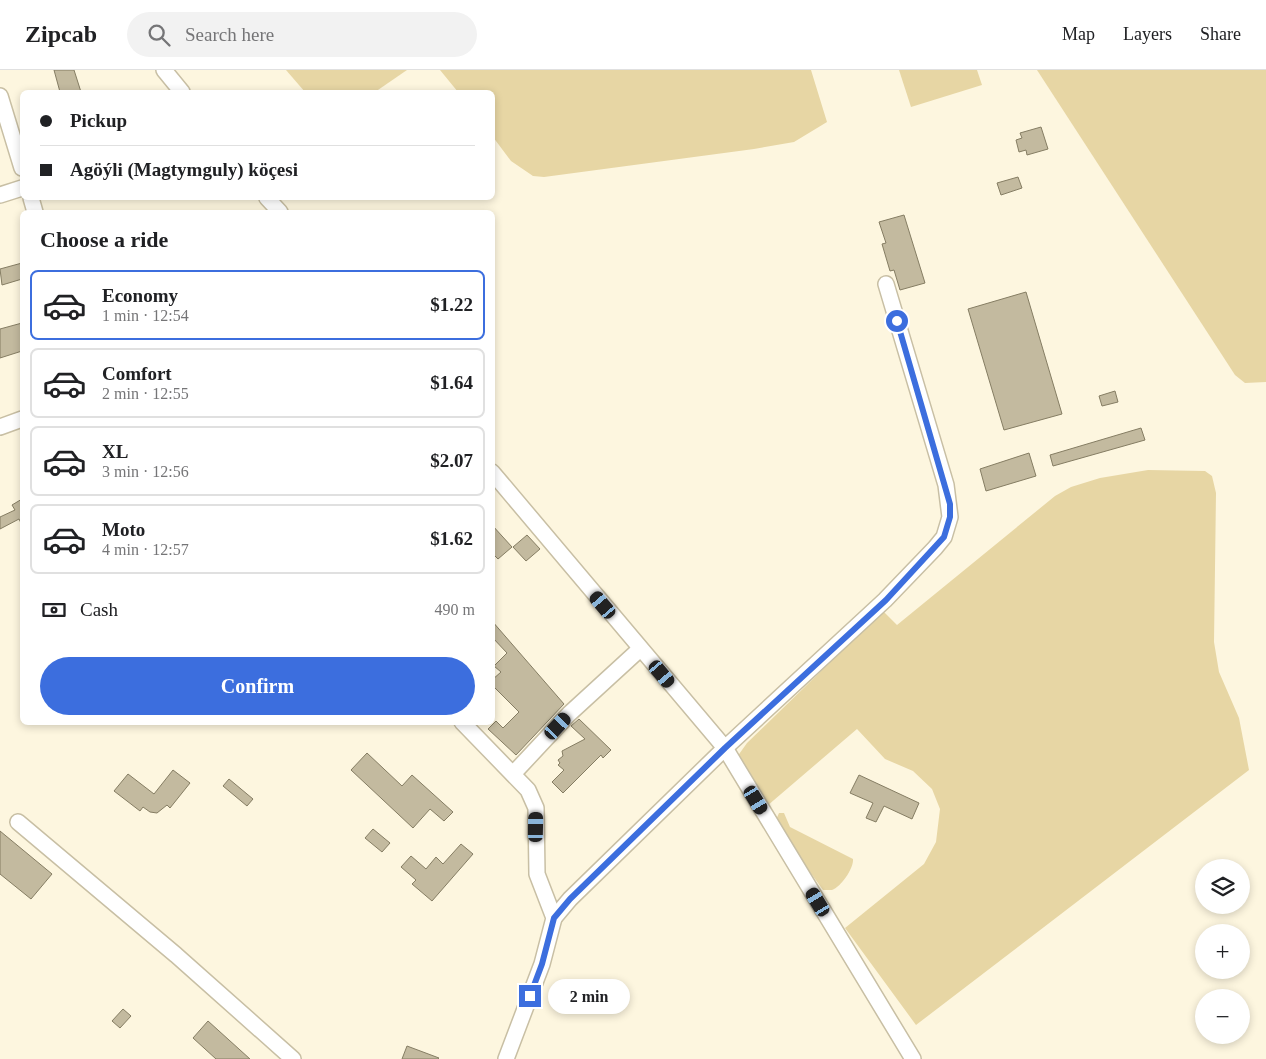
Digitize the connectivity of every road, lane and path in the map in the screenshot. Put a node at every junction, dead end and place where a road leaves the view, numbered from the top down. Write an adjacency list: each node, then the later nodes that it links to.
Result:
1 (164, 70): 2 (street)
2 (180, 90)
3 (0, 96): 4 (street)
4 (20, 161)
5 (20, 189): 6 (street)
6 (0, 195)
7 (886, 284): 13 (street)
8 (20, 420): 9 (street)
9 (0, 427)
10 (495, 476): 11 (street)
11 (640, 649): 13 (street); 14 (street)
12 (465, 725): 14 (street)
13 (725, 748): 16 (street); 19 (street)
14 (513, 774): 16 (street)
15 (18, 822): 17 (street)
16 (554, 918): 18 (street)
17 (293, 1059)
18 (506, 1059)
19 (913, 1059)

